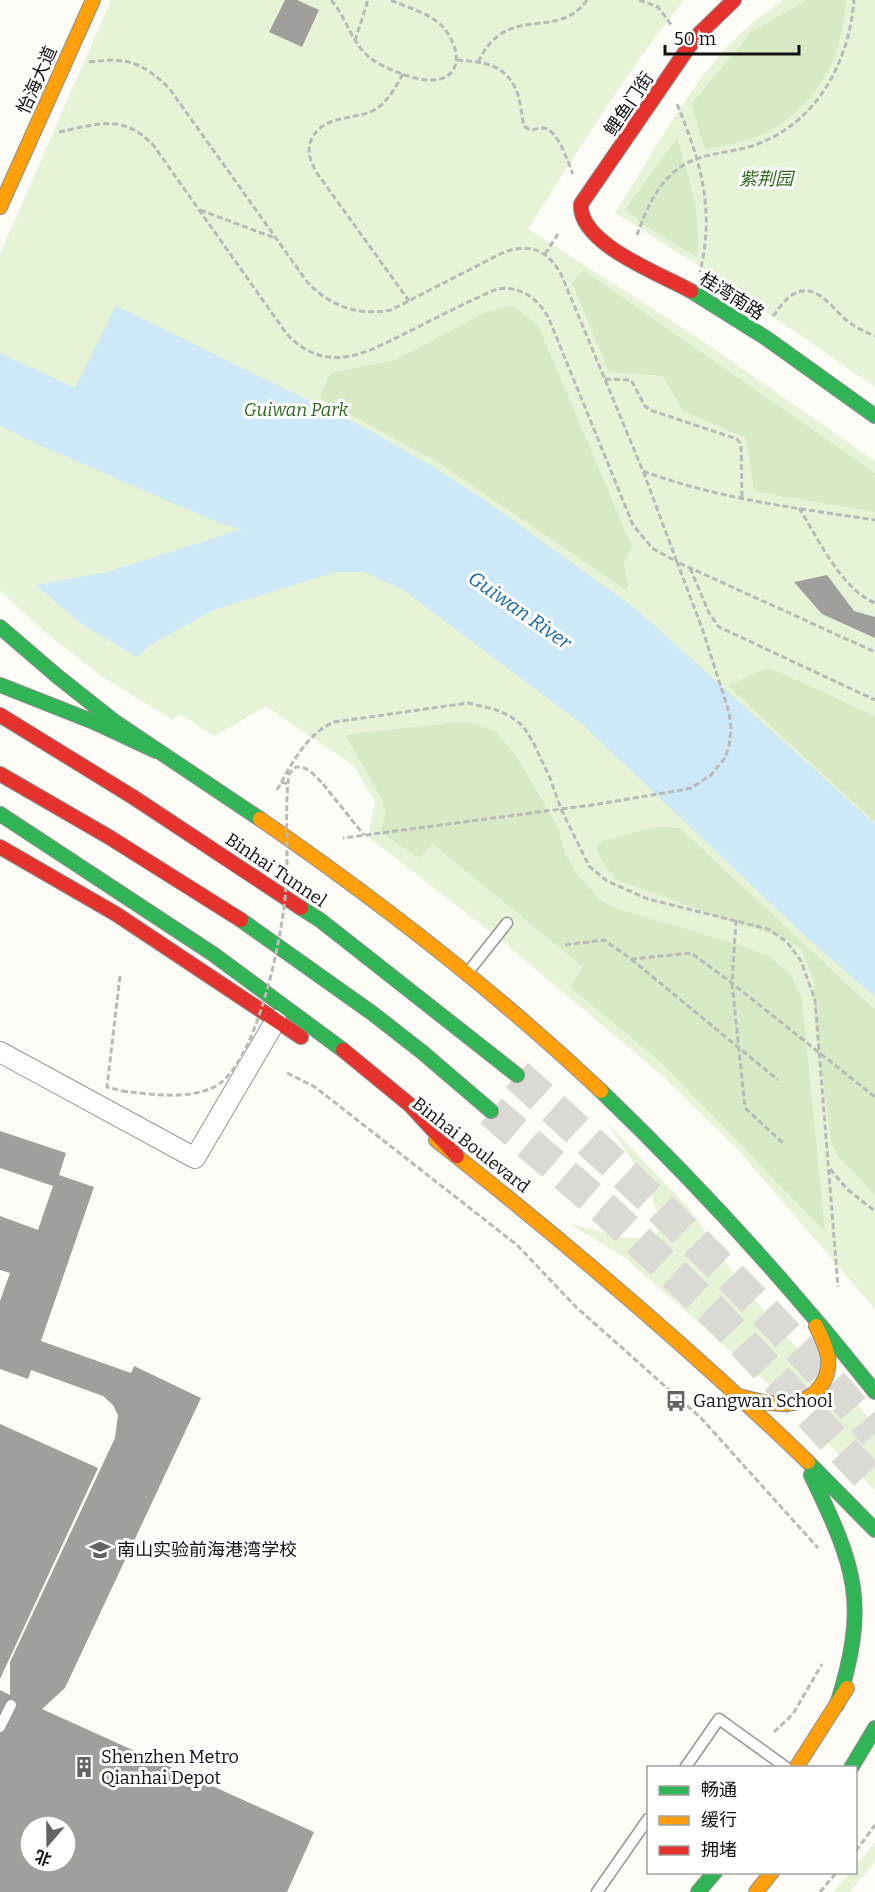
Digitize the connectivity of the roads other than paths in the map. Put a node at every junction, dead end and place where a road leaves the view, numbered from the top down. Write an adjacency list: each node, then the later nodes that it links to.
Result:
1 (93, 0): 4 (main road, 怡海大道)
2 (734, 0): 3 (main road, 鲤鱼门街)
3 (581, 204): 5 (main road, 桂湾南路)
4 (0, 207)
5 (875, 416)
6 (0, 627): 9 (main road)
7 (0, 685): 9 (main road)
8 (0, 715): 19 (main road, Binhai Tunnel)
9 (156, 751): 14 (main road)
10 (0, 774): 20 (main road)
11 (0, 814): 21 (main road)
12 (0, 847): 15 (main road)
13 (507, 922): 14 (lane)
14 (467, 974): 22 (main road)
15 (276, 1020): 16 (main road); 17 (street)
16 (315, 1047)
17 (0, 1052)
18 (343, 1068): 21 (main road, Binhai Boulevard)
19 (517, 1075)
20 (491, 1112)
21 (457, 1156): 26 (main road, Binhai Boulevard)
22 (808, 1310): 23 (main road); 26 (main road)
23 (837, 1342): 24 (main road); 25 (main road)
24 (875, 1368)
25 (875, 1392)
26 (738, 1396): 27 (main road, Binhai Boulevard)
27 (800, 1452): 28 (main road, Binhai Boulevard); 30 (main road)
28 (875, 1530)
29 (865, 1659): 30 (main road)
30 (837, 1705): 38 (main road)
31 (11, 1706): 32 (lane)
32 (0, 1727)
33 (875, 1728): 35 (main road)
34 (875, 1741): 35 (main road)
35 (861, 1754): 39 (main road)
36 (686, 1766): 37 (lane)
37 (786, 1766)
38 (797, 1766)
39 (852, 1766)
40 (647, 1820): 43 (lane)
41 (713, 1874): 44 (main road)
42 (770, 1874): 45 (main road)
43 (597, 1892)
44 (698, 1892)
45 (756, 1892)

